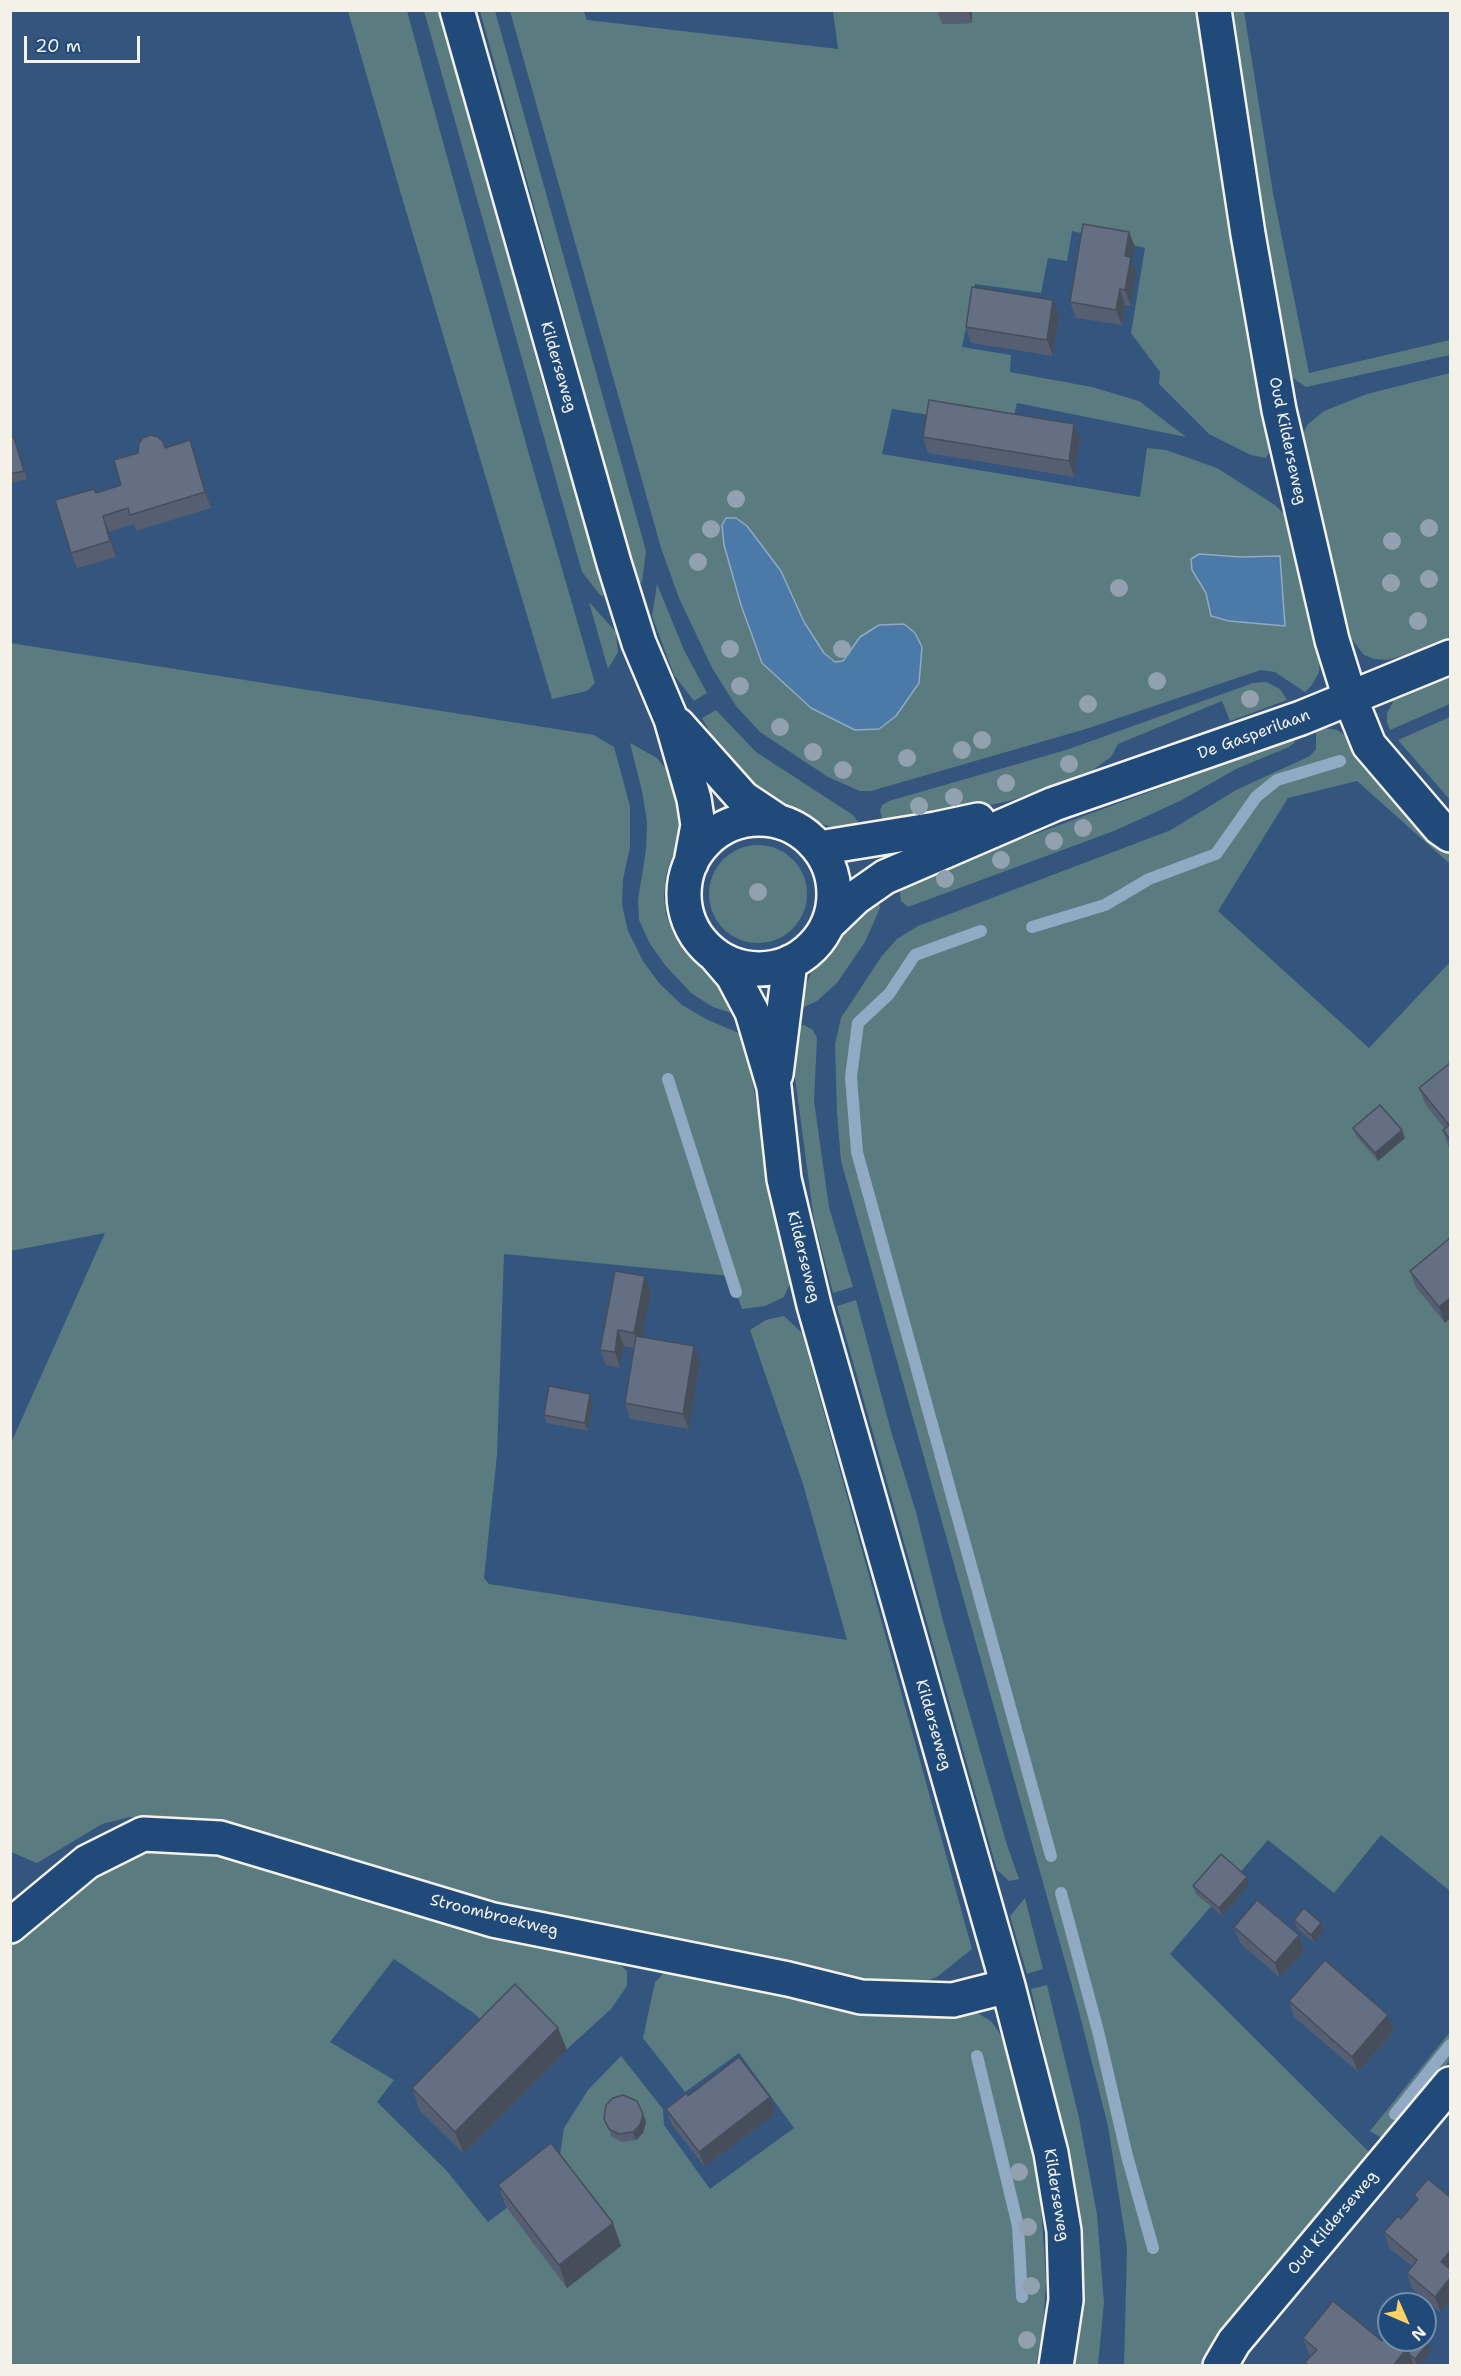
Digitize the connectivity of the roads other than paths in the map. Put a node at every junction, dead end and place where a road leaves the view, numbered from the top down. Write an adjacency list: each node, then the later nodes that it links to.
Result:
1 (457, 10): 5 (street, Kilderseweg)
2 (1214, 10): 4 (street, Oud Kilderseweg)
3 (1450, 657): 4 (street, De Gasperilaan)
4 (1350, 698): 6 (street, De Gasperilaan); 8 (street, Oud Kilderseweg)
5 (672, 719): 7 (street, Kilderseweg); 10 (street, Kilderseweg)
6 (1054, 804): 9 (street, De Gasperilaan); 11 (street, De Gasperilaan)
7 (776, 820): 9 (street); 10 (street)
8 (1450, 835)
9 (819, 848): 11 (street)
10 (691, 863): 12 (street)
11 (828, 924): 13 (street)
12 (715, 955): 13 (street); 14 (street, Kilderseweg)
13 (790, 962): 14 (street, Kilderseweg)
14 (774, 1087): 16 (street, Kilderseweg)
15 (10, 1926): 16 (street, Stroombroekweg)
16 (1008, 1986): 18 (street, Kilderseweg)
17 (1450, 2084): 19 (street, Oud Kilderseweg)
18 (1056, 2366)
19 (1220, 2366)

